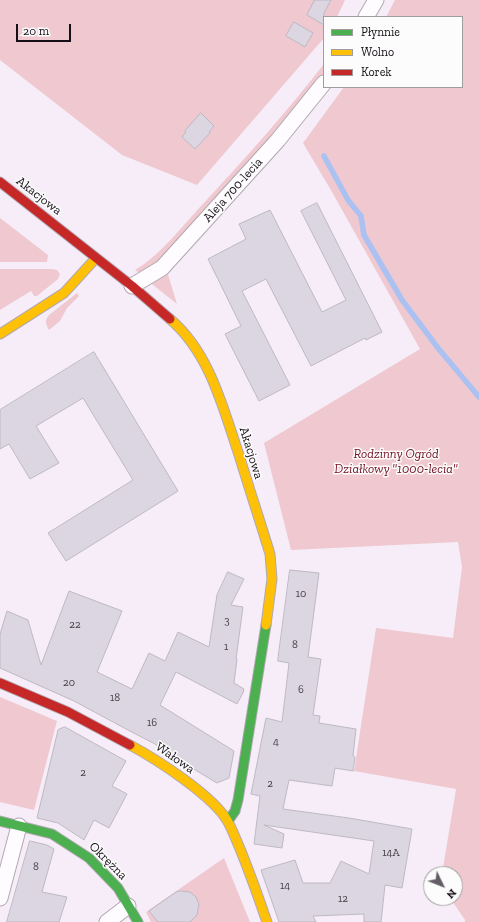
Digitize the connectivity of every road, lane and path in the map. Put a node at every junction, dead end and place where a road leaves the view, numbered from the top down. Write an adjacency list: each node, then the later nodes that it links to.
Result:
1 (376, 0): 2 (street)
2 (367, 16)
3 (323, 84): 6 (street, Aleja 700-lecia)
4 (0, 182): 5 (street, Akacjowa)
5 (96, 258): 6 (street, Akacjowa); 7 (street)
6 (132, 286): 10 (street, Akacjowa)
7 (0, 334)
8 (0, 683): 10 (street, Wałowa)
9 (0, 821): 11 (street, Okrężna)
10 (228, 822): 16 (street, Wałowa)
11 (19, 826): 12 (street); 13 (street, Okrężna)
12 (0, 898)
13 (128, 906): 14 (street); 15 (street, Okrężna)
14 (106, 922)
15 (138, 922)
16 (267, 922)

